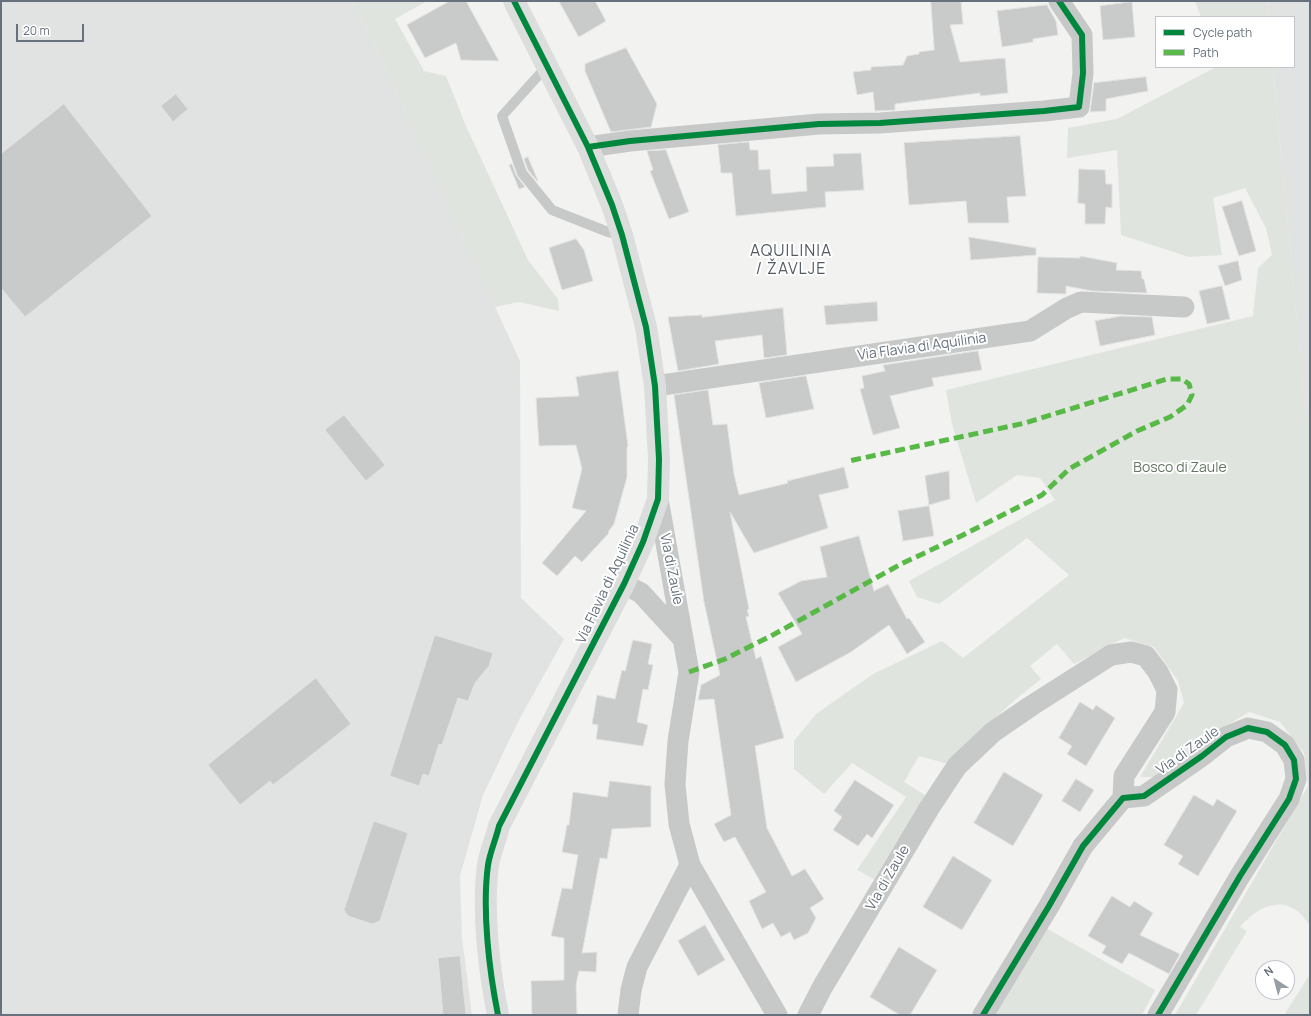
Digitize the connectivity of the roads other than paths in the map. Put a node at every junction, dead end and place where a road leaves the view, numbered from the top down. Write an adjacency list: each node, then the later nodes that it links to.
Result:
1 (514, 1): 3 (main road, Via Flavia di Aquilinia)
2 (1059, 1): 4 (street)
3 (548, 66): 4 (main road, Via Flavia di Aquilinia); 5 (lane)
4 (588, 147): 5 (main road, Via Flavia di Aquilinia)
5 (622, 235): 7 (main road, Via Flavia di Aquilinia)
6 (1184, 307): 7 (street, Via Flavia di Aquilinia)
7 (655, 386): 8 (main road, Via Flavia di Aquilinia)
8 (658, 499): 9 (main road, Via Flavia di Aquilinia); 10 (street, Via di Zaule)
9 (624, 584): 10 (street, Via di Zaule); 13 (main road, Via Flavia di Aquilinia)
10 (684, 639): 12 (street, Via di Zaule)
11 (1123, 798): 16 (street, Via di Zaule); 17 (street); 18 (street, Via di Zaule)
12 (690, 865): 14 (street); 15 (street, Via di Zaule)
13 (498, 1015)
14 (628, 1015)
15 (777, 1015)
16 (808, 1015)
17 (983, 1015)
18 (1158, 1015)

